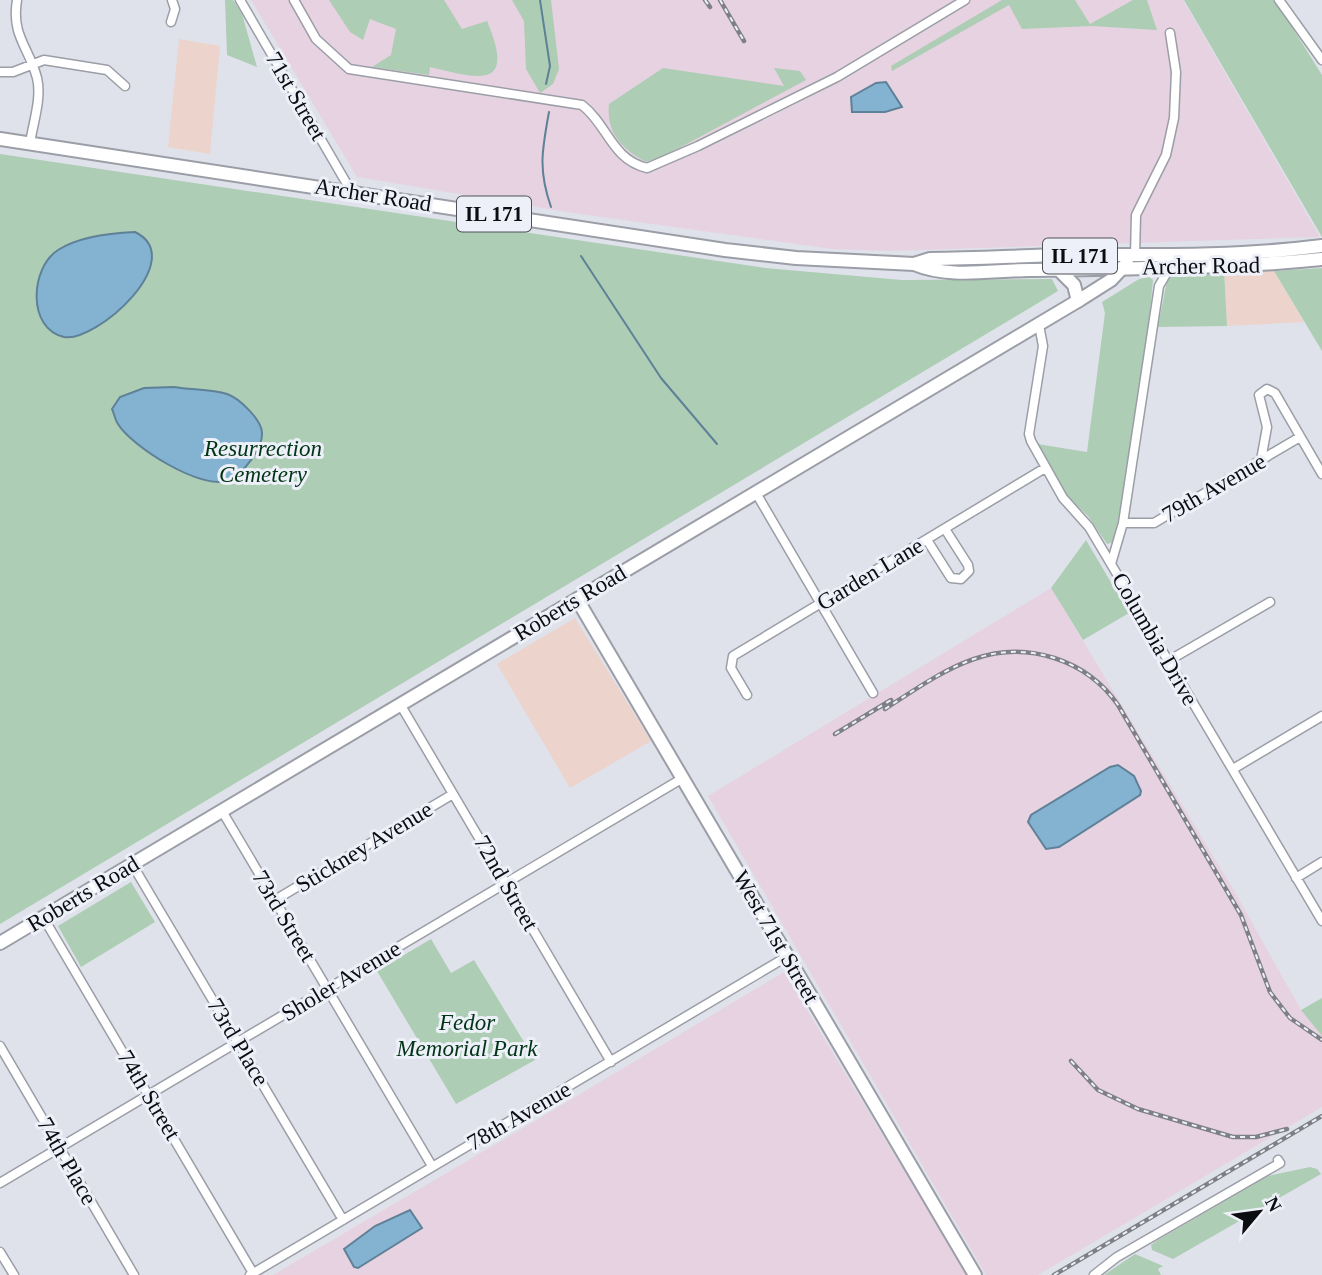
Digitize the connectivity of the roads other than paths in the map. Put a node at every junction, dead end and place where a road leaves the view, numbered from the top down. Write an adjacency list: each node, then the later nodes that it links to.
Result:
1 (17, 0): 10 (street)
2 (172, 0): 7 (street)
3 (240, 0): 15 (street, 71st Street)
4 (294, 0): 5 (street)
5 (965, 0)
6 (1279, 0): 9 (street)
7 (171, 22)
8 (1170, 33): 17 (street)
9 (1322, 60)
10 (31, 63): 11 (street); 12 (street); 14 (street)
11 (0, 72)
12 (125, 86)
13 (0, 139): 14 (street, Archer Road / IL 171)
14 (30, 143): 15 (street, Archer Road / IL 171)
15 (351, 191): 19 (street, Archer Road / IL 171)
16 (1322, 246): 17 (street, Archer Road / IL 171)
17 (1135, 256): 19 (street, Archer Road / IL 171); 20 (street, Roberts Road)
18 (1322, 259): 22 (street, Archer Road / IL 171)
19 (914, 264): 23 (street, Archer Road / IL 171)
20 (1121, 268): 21 (street, Archer Road / IL 171); 23 (street, Archer Road / IL 171); 25 (street, Roberts Road)
21 (1150, 268): 22 (street, Archer Road / IL 171); 24 (street)
22 (1169, 269): 24 (street, Columbia Drive)
23 (1059, 270): 25 (street)
24 (1159, 286): 32 (street, Columbia Drive)
25 (1078, 301): 26 (street, Roberts Road)
26 (1039, 325): 29 (street); 31 (street, Roberts Road)
27 (1300, 437): 28 (street, 79th Avenue); 28 (street); 30 (street)
28 (1261, 460): 32 (street, 79th Avenue)
29 (1045, 468): 33 (street, Garden Lane); 35 (street)
30 (1322, 474)
31 (756, 493): 36 (street, Roberts Road); 38 (street)
32 (1123, 523): 35 (street, Columbia Drive)
33 (945, 529): 34 (street, Garden Lane); 34 (street)
34 (927, 540): 38 (street, Garden Lane)
35 (1111, 564): 39 (street, Columbia Drive)
36 (577, 599): 42 (street, Roberts Road); 45 (street, West 71st Street)
37 (1270, 602): 39 (street)
38 (821, 604): 40 (street); 41 (street, Garden Lane)
39 (1168, 661): 44 (street, Columbia Drive)
40 (873, 693)
41 (747, 695)
42 (400, 705): 46 (street, 72nd Street); 47 (street, Roberts Road)
43 (1322, 716): 44 (street)
44 (1233, 769): 50 (street, Columbia Drive)
45 (683, 778): 51 (street, Sholer Avenue); 56 (street, West 71st Street)
46 (453, 794): 51 (street, 72nd Street); 52 (street, Stickney Avenue)
47 (222, 811): 49 (street, Roberts Road); 52 (street, 73rd Street)
48 (1322, 862): 50 (street)
49 (132, 864): 53 (street, Roberts Road); 58 (street, 73rd Place)
50 (1296, 878): 54 (street, Columbia Drive)
51 (505, 883): 57 (street, Sholer Avenue); 60 (street, 72nd Street)
52 (275, 900): 57 (street, 73rd Street)
53 (43, 917): 55 (street, Roberts Road); 61 (street, 74th Street)
54 (1322, 921)
55 (0, 943)
56 (788, 957): 60 (street, 78th Avenue); 71 (street, West 71st Street)
57 (327, 989): 58 (street, Sholer Avenue); 64 (street, 73rd Street)
58 (238, 1042): 61 (street, Sholer Avenue); 66 (street, 73rd Place)
59 (0, 1046): 62 (street, 74th Place)
60 (611, 1062): 64 (street, 78th Avenue)
61 (150, 1097): 62 (street, Sholer Avenue); 68 (street, 74th Street)
62 (60, 1148): 65 (street, Sholer Avenue); 70 (street, 74th Place)
63 (1278, 1160): 72 (street)
64 (432, 1166): 66 (street, 78th Avenue)
65 (0, 1184)
66 (343, 1220): 68 (street, 78th Avenue)
67 (0, 1252): 69 (street)
68 (252, 1274)
69 (14, 1275)
70 (134, 1275)
71 (975, 1275)
72 (1094, 1275)

